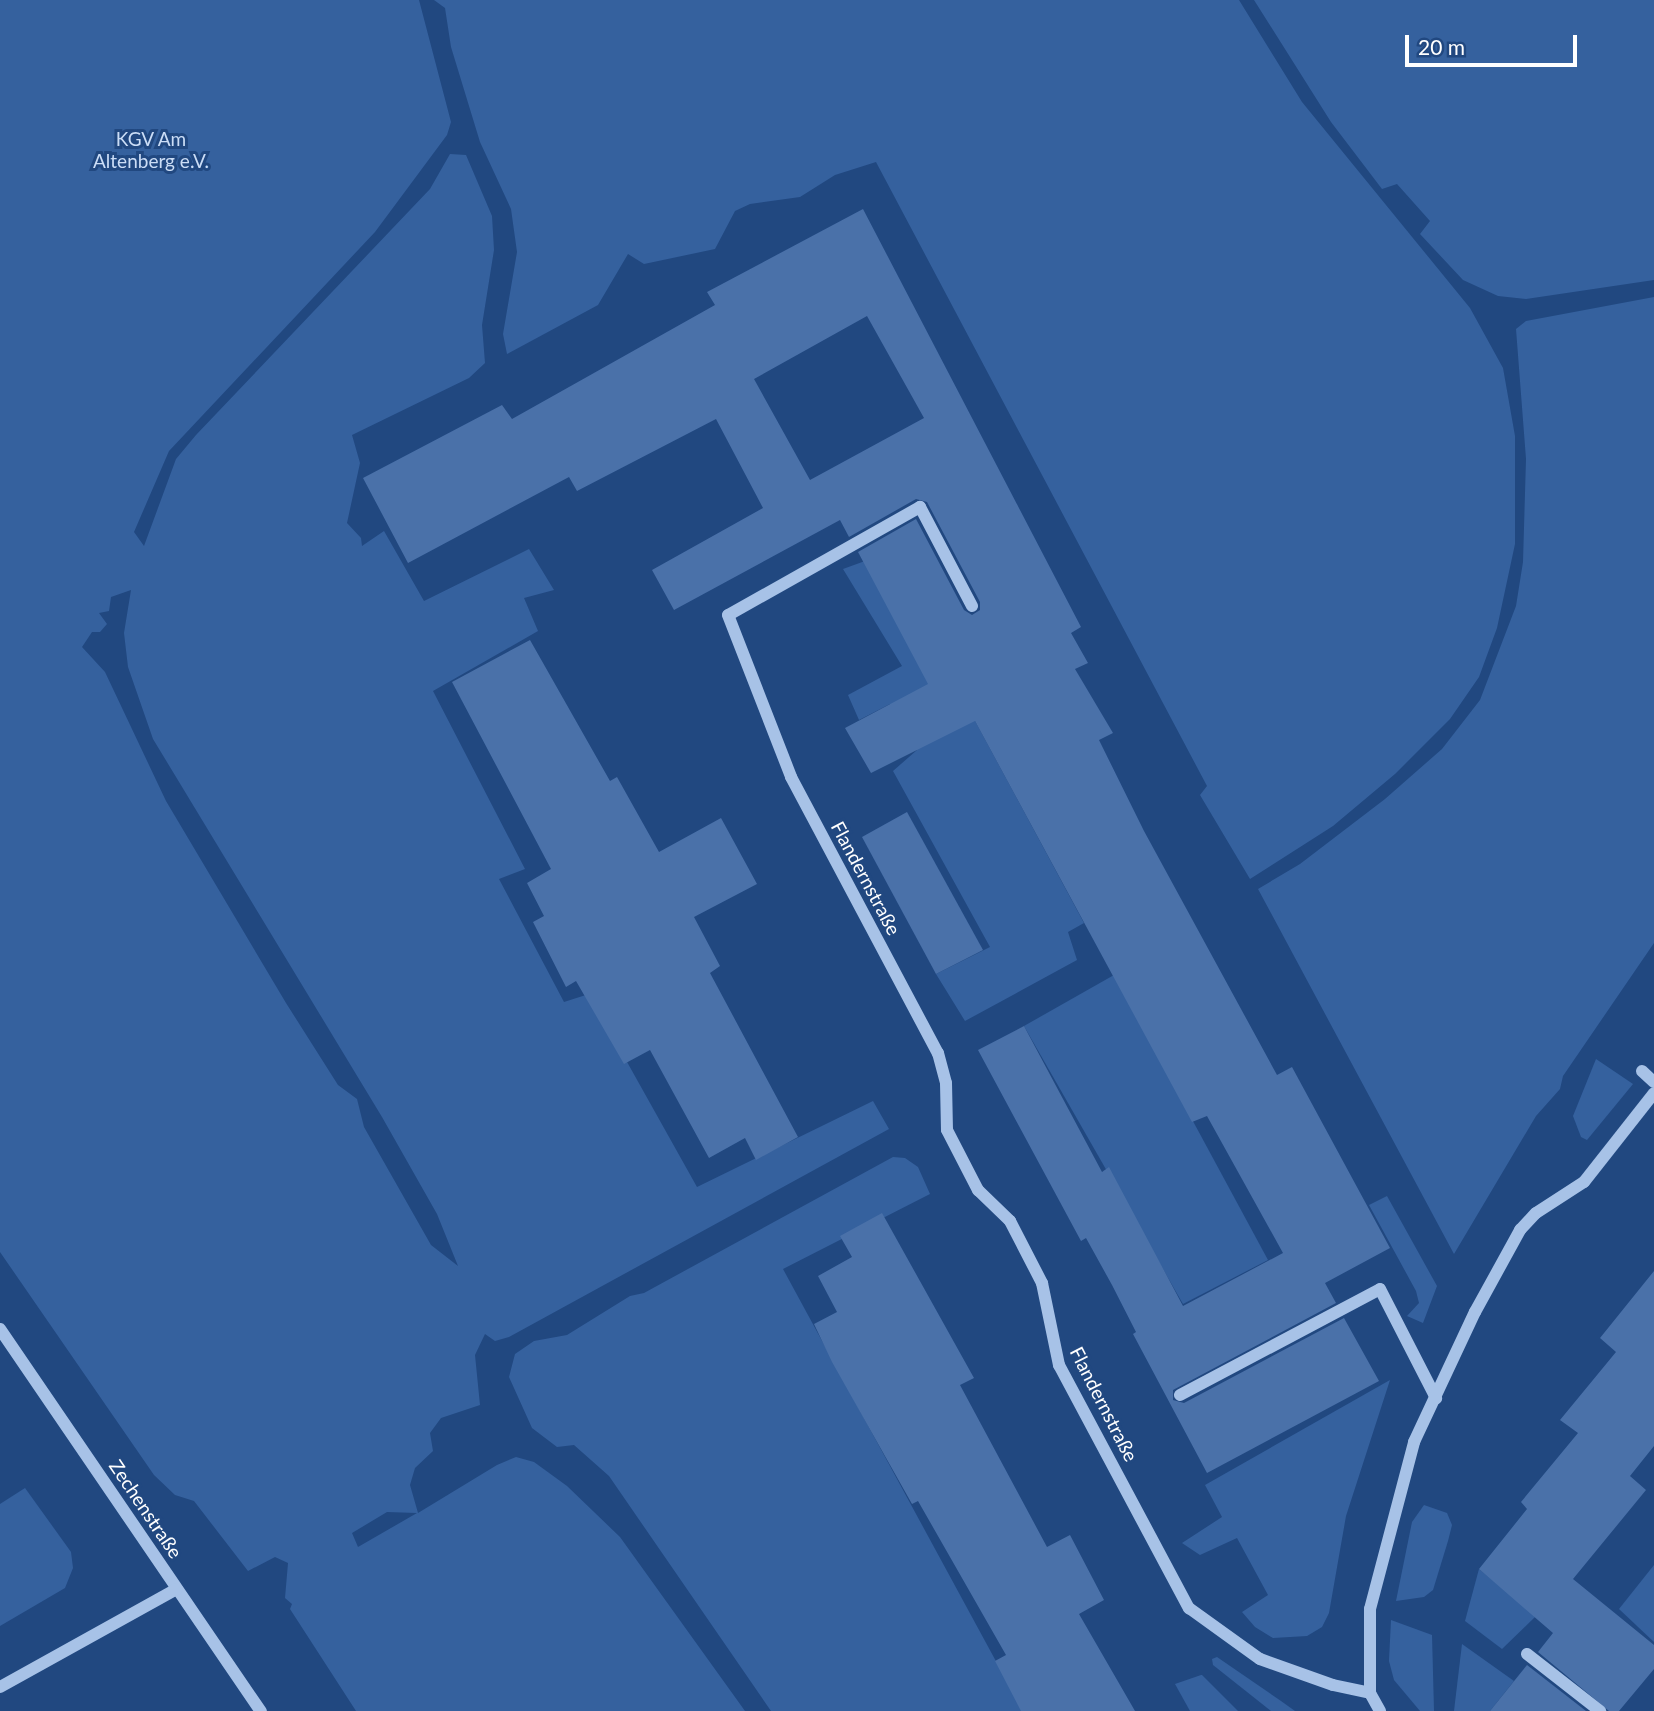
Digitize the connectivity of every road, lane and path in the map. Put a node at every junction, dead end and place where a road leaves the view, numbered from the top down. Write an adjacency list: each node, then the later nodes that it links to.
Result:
1 (972, 606): 11 (street, Flandernstraße)
2 (1642, 1071): 3 (street)
3 (1654, 1082)
4 (1654, 1093): 7 (street)
5 (0, 1329): 8 (street, Zechenstraße)
6 (1180, 1395): 7 (street)
7 (1436, 1398): 11 (street)
8 (177, 1588): 10 (street); 12 (street, Zechenstraße)
9 (1527, 1654): 14 (street)
10 (0, 1686)
11 (1370, 1693): 13 (street)
12 (261, 1711)
13 (1380, 1711)
14 (1600, 1711)

